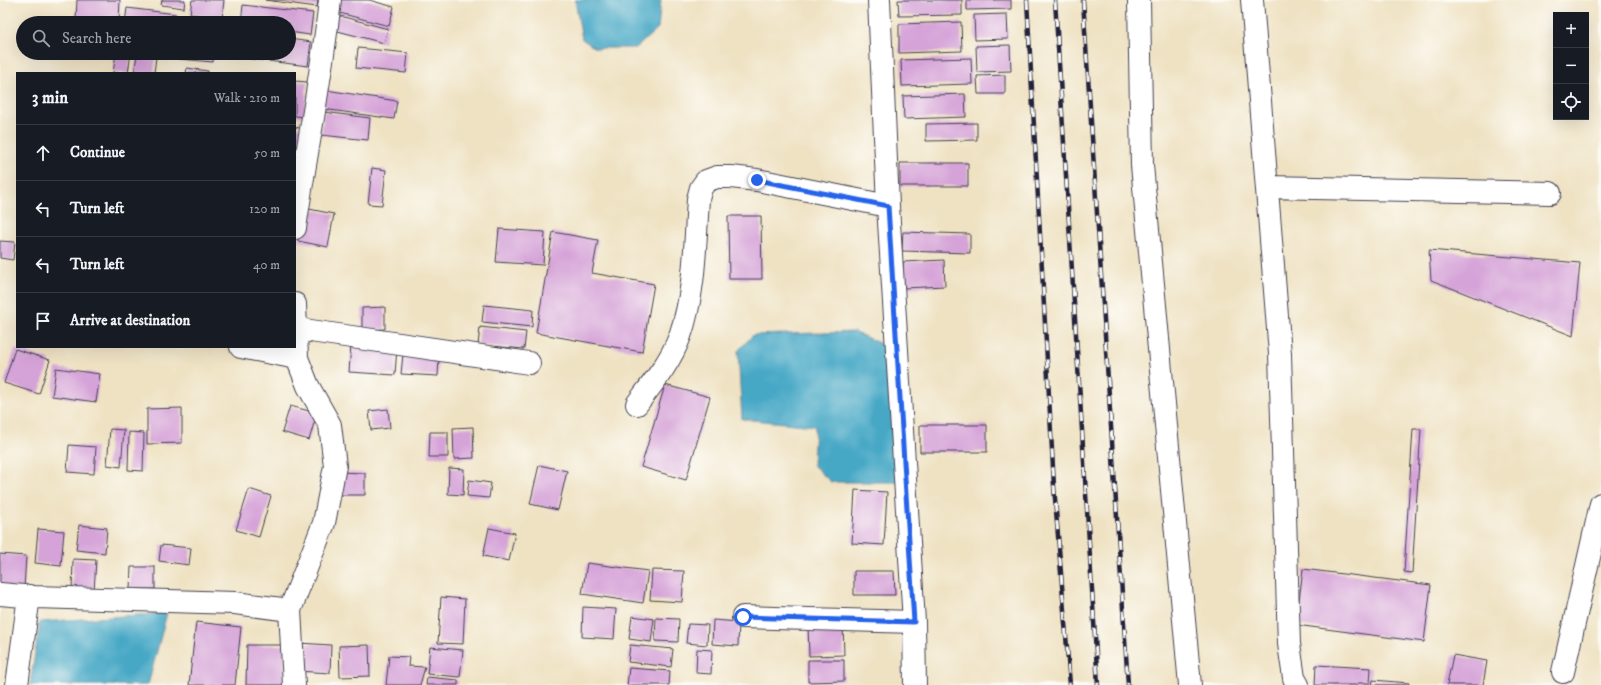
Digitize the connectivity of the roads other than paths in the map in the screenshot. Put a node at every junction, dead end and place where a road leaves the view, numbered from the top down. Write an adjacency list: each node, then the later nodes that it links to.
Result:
1 (330, 0): 5 (street)
2 (879, 0): 8 (street)
3 (1139, 0): 26 (street)
4 (1252, 0): 6 (street)
5 (300, 160): 9 (street)
6 (1267, 187): 7 (street); 27 (street)
7 (1550, 193)
8 (888, 206): 15 (street); 21 (street)
9 (296, 214)
10 (296, 316): 11 (street)
11 (297, 329): 13 (street); 14 (street)
12 (246, 348): 13 (street)
13 (297, 358): 19 (street)
14 (529, 363)
15 (638, 404)
16 (1601, 504): 22 (street)
17 (0, 594): 18 (street)
18 (28, 596): 19 (street); 23 (street)
19 (290, 610): 24 (street)
20 (743, 617): 21 (street)
21 (914, 622): 25 (street)
22 (1563, 672)
23 (18, 685)
24 (294, 685)
25 (915, 685)
26 (1190, 685)
27 (1298, 685)

